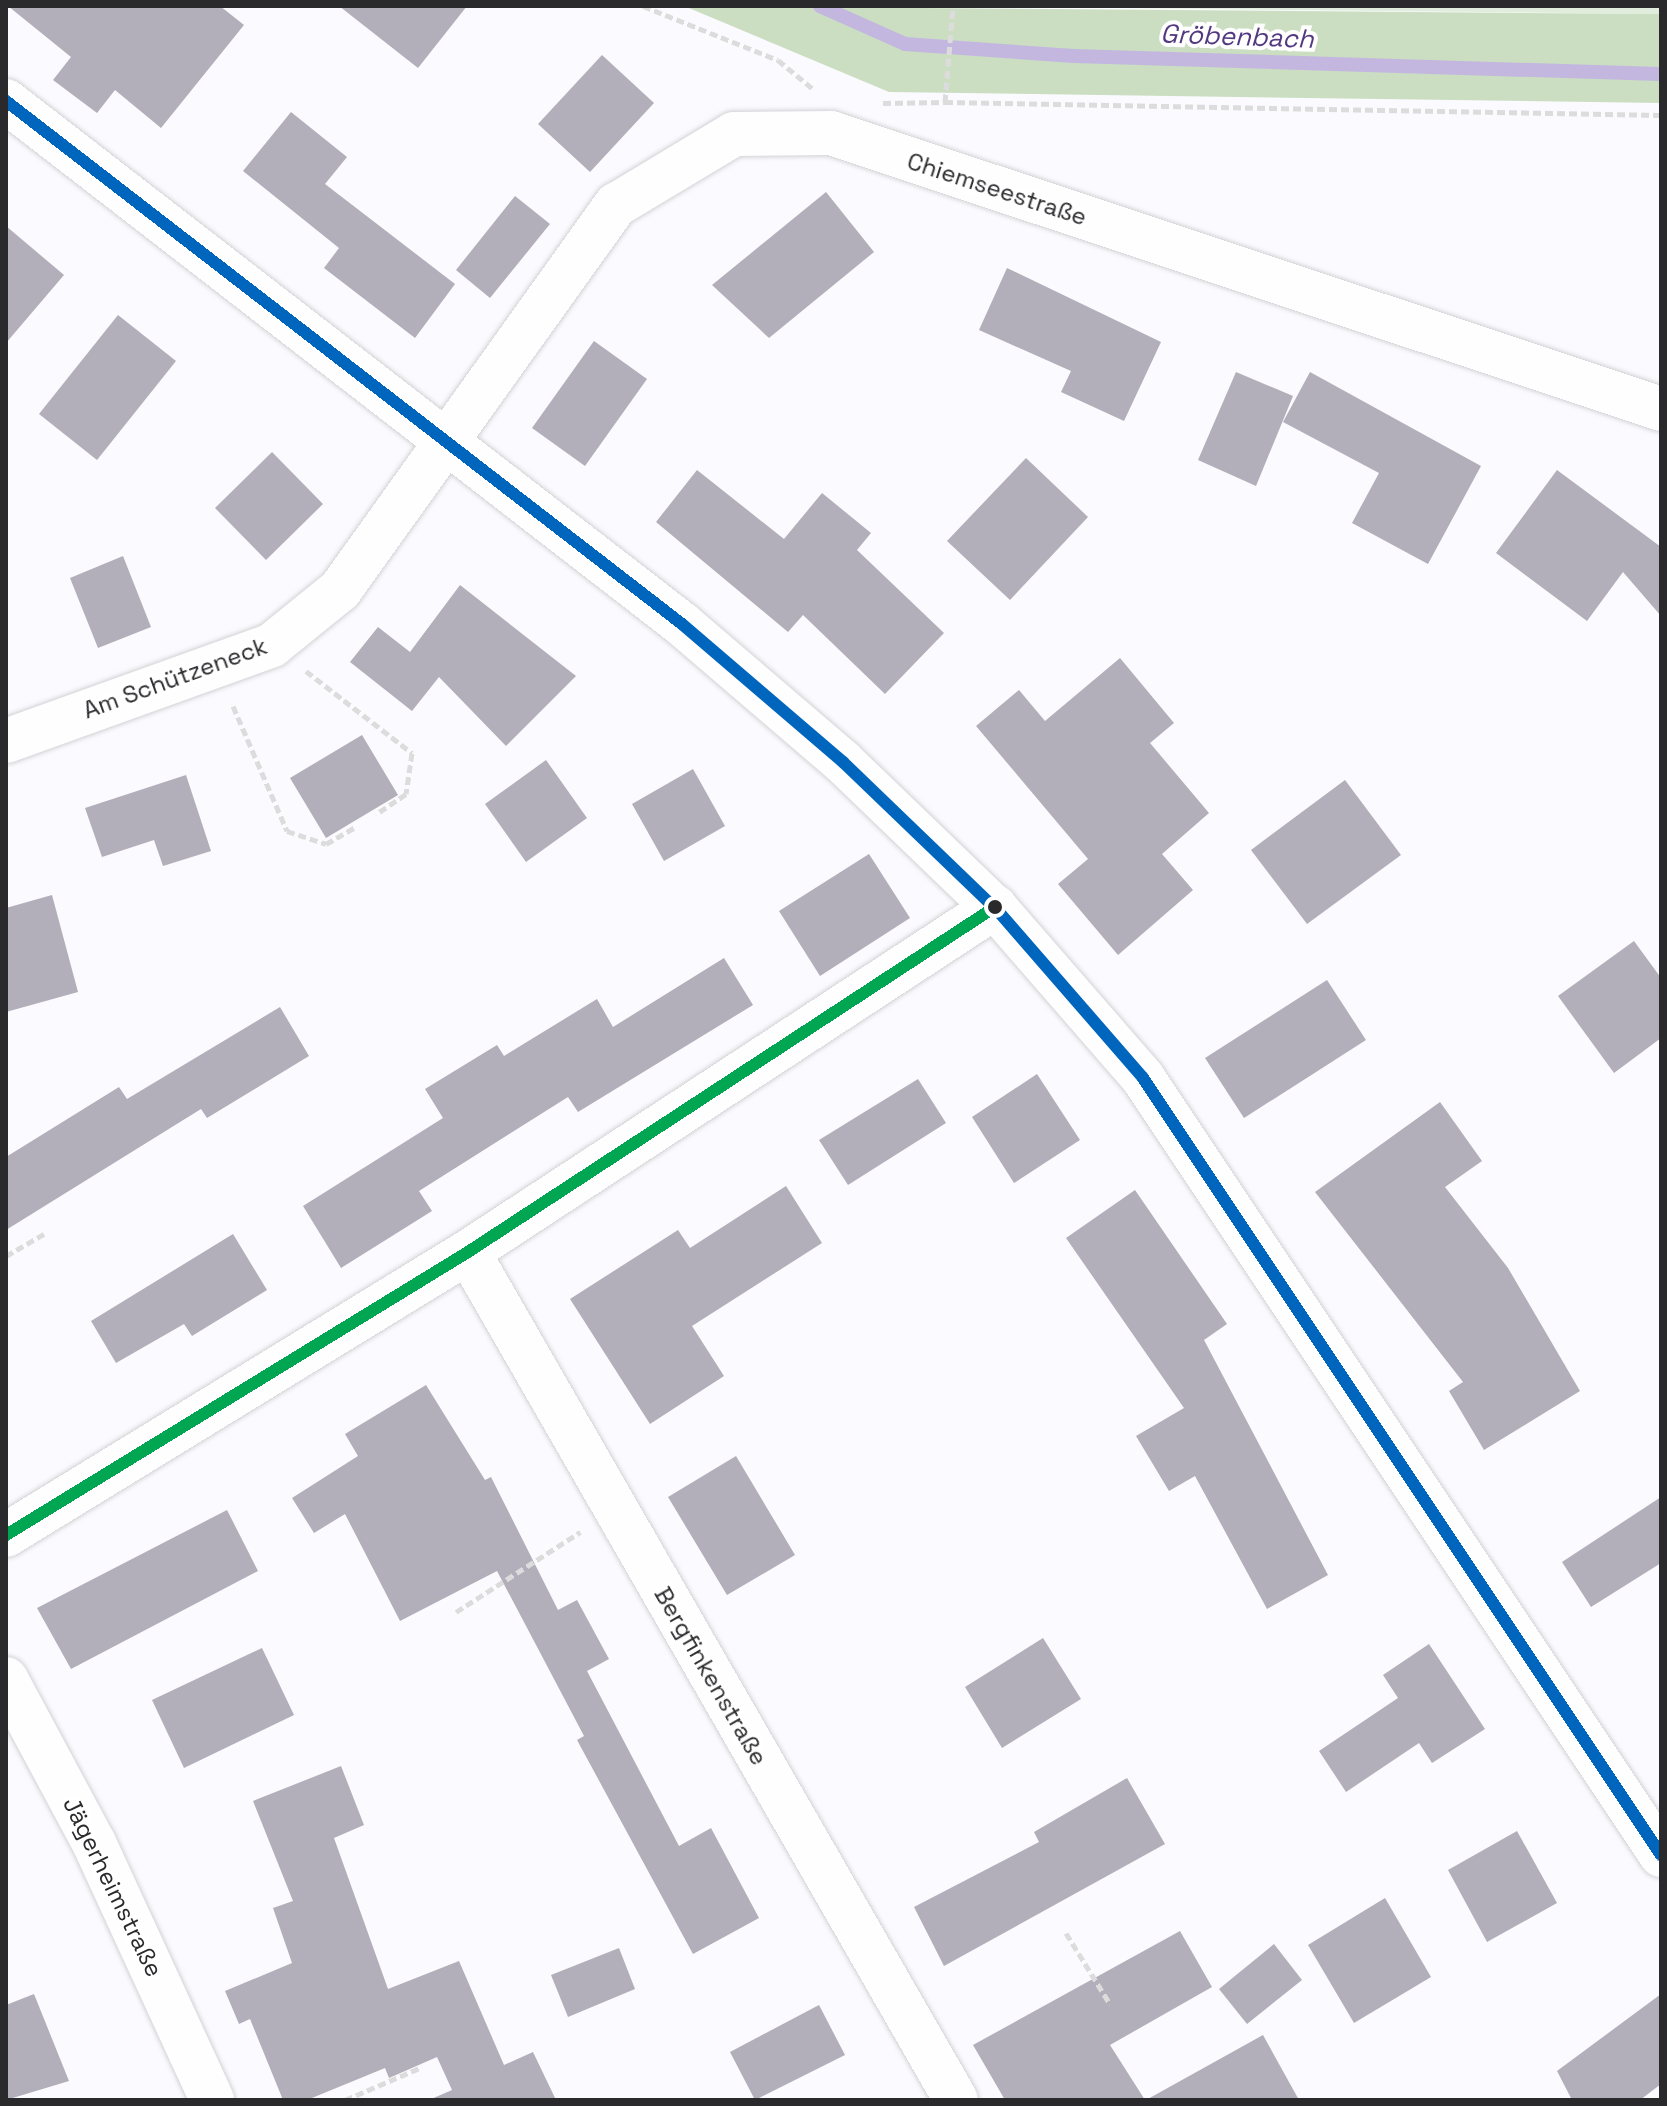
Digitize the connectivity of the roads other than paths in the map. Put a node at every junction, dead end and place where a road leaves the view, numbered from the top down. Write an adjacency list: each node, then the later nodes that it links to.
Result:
1 (6, 101): 3 (street)
2 (1661, 409): 3 (street, Chiemseestraße)
3 (449, 443): 4 (street, Am Schützeneck); 5 (street)
4 (6, 741)
5 (995, 907): 6 (street); 9 (street)
6 (468, 1252): 7 (street); 11 (street, Bergfinkenstraße)
7 (6, 1535)
8 (6, 1679): 10 (street, Jägerheimstraße)
9 (1661, 1855)
10 (212, 2100)
11 (956, 2100)

